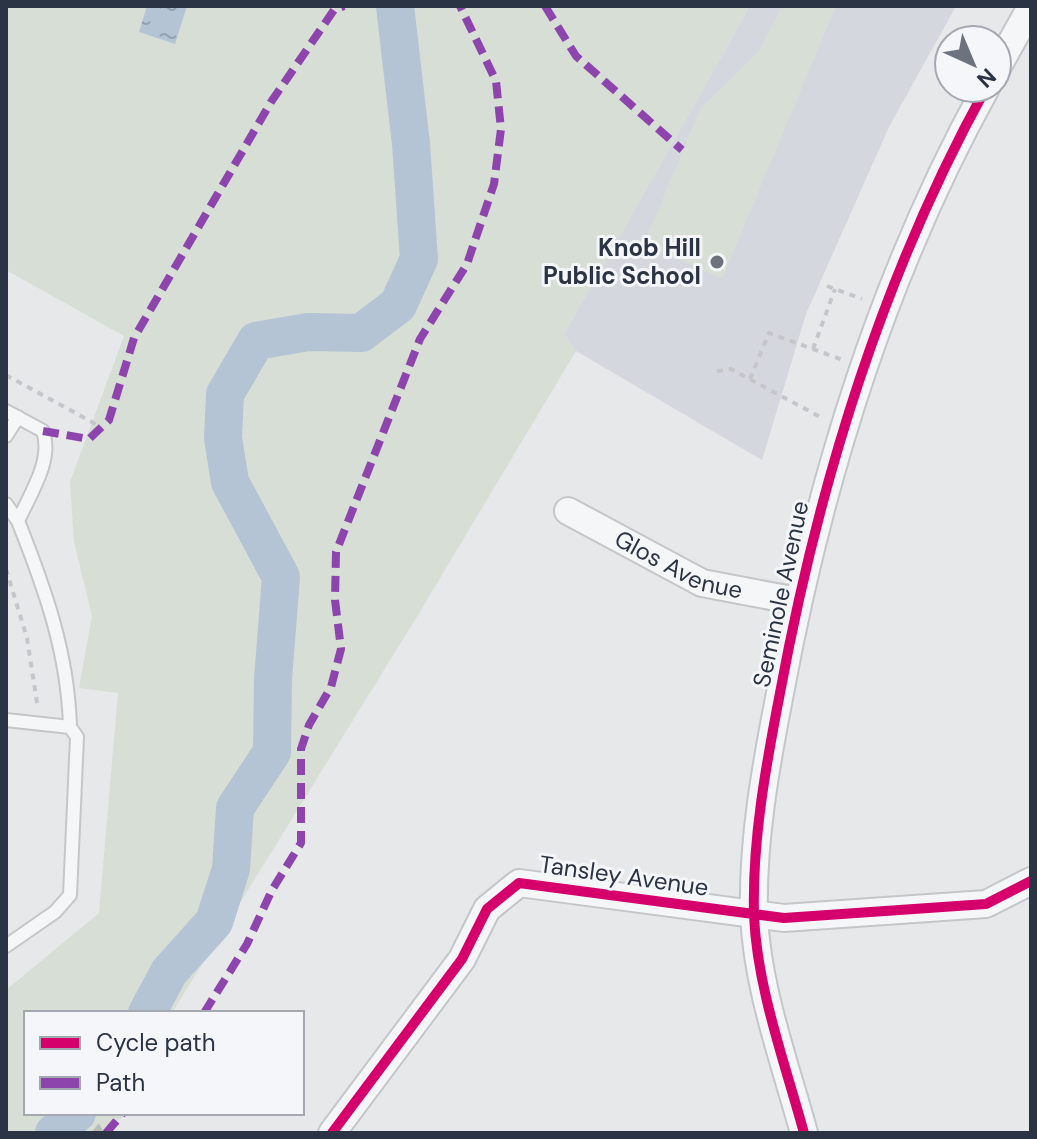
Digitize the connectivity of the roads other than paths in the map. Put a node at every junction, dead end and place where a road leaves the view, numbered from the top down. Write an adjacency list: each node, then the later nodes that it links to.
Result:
1 (1029, 15): 2 (street)
2 (1013, 42)
3 (978, 104): 9 (street, Seminole Avenue)
4 (12, 414): 5 (lane); 8 (lane)
5 (6, 436)
6 (6, 504): 8 (lane)
7 (568, 511): 9 (street, Glos Avenue)
8 (18, 521): 11 (lane)
9 (797, 601): 13 (street, Seminole Avenue)
10 (6, 720): 11 (lane)
11 (70, 727): 14 (lane)
12 (1031, 881): 13 (street, Tansley Avenue)
13 (754, 913): 15 (street, Tansley Avenue); 16 (street, Seminole Avenue)
14 (6, 946)
15 (332, 1133)
16 (804, 1133)

